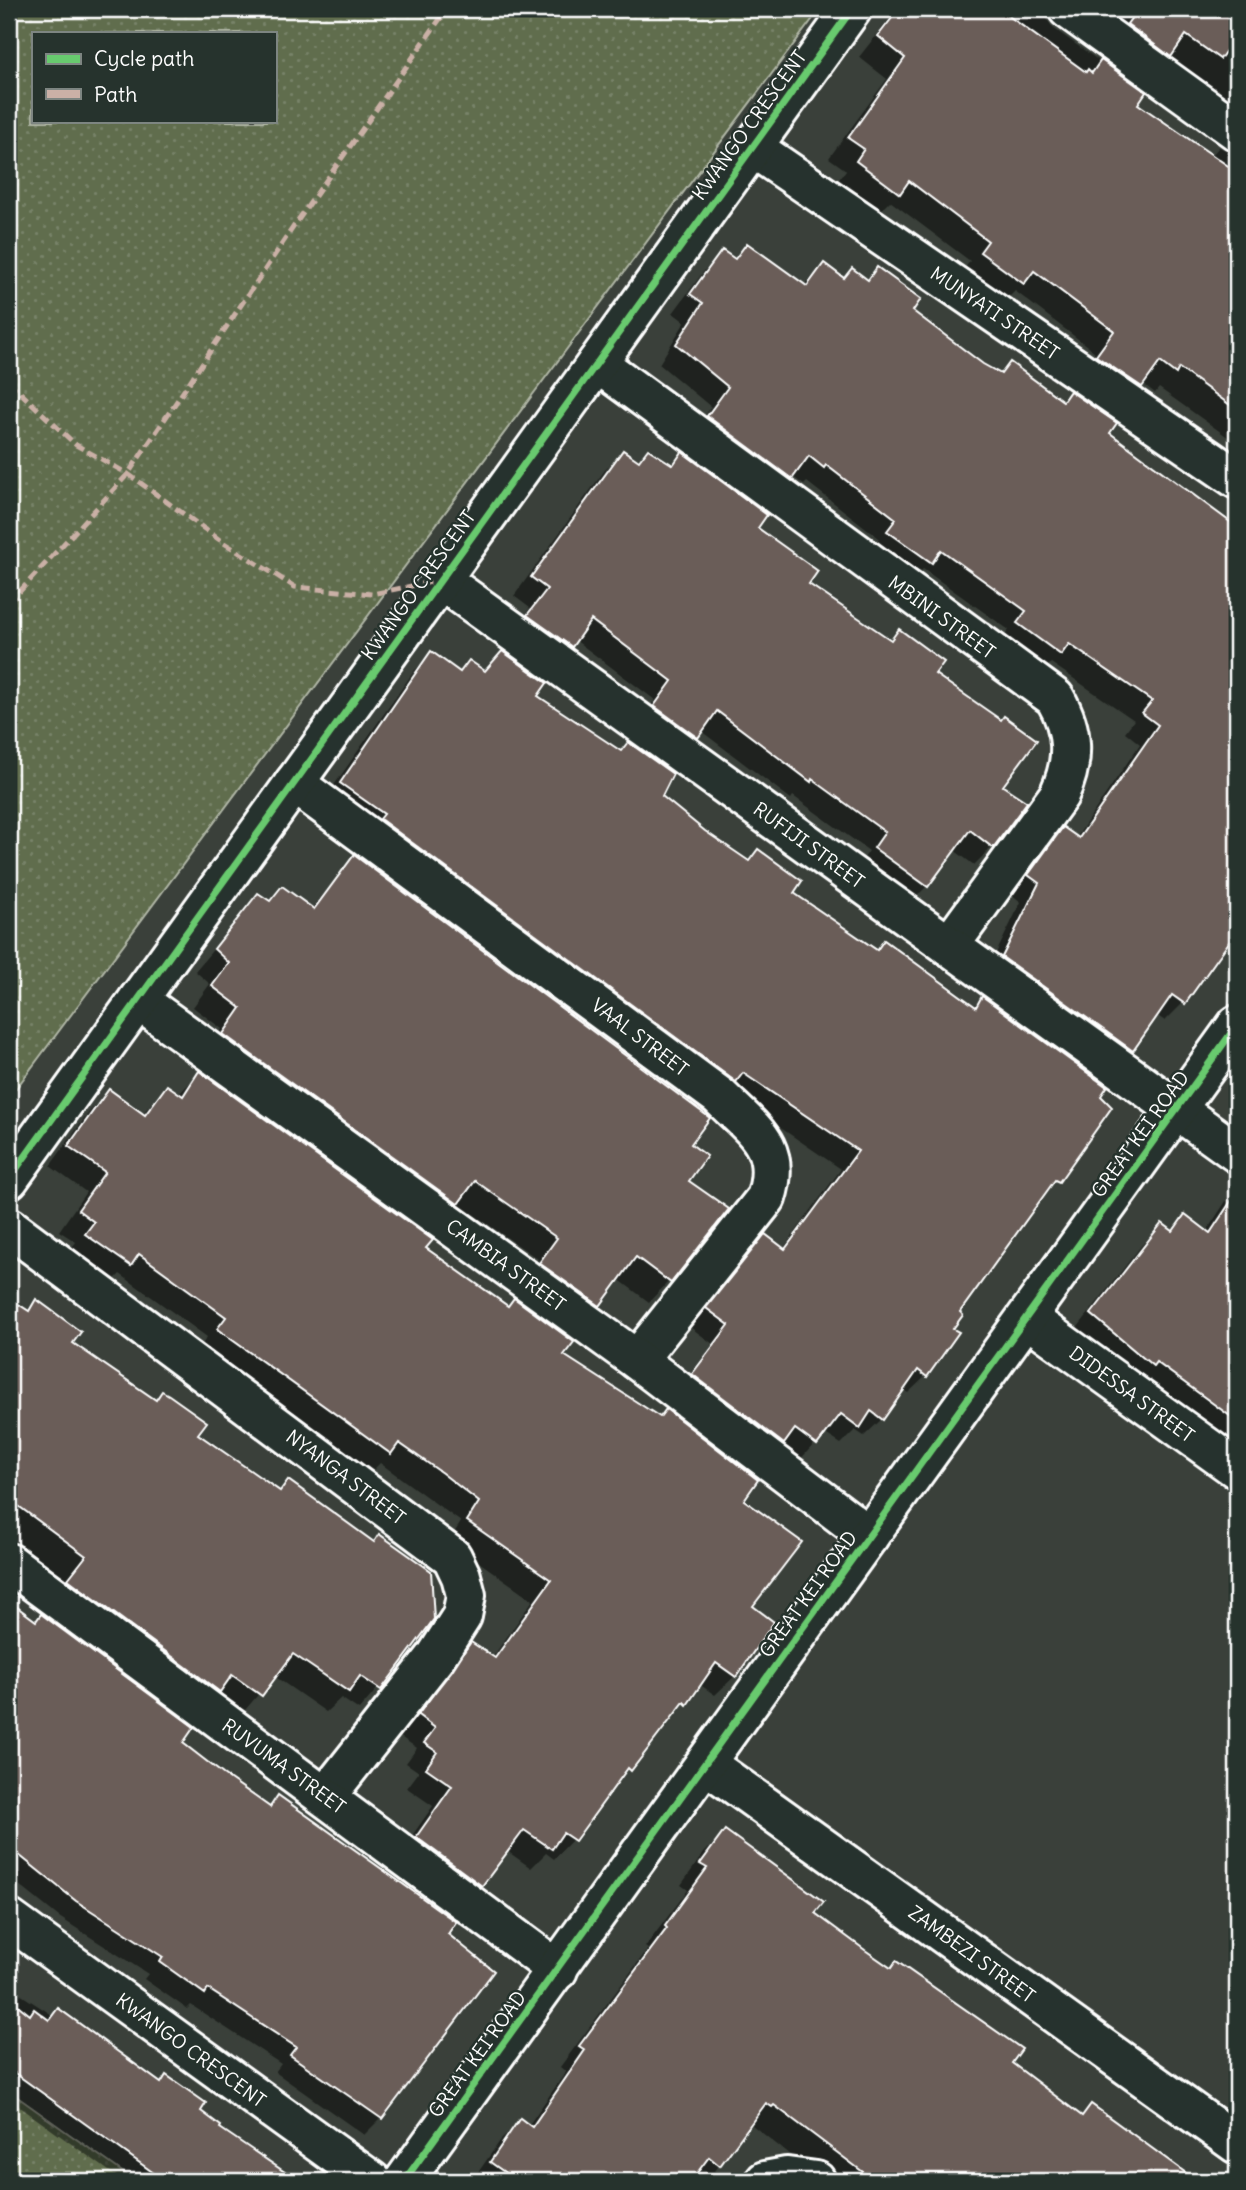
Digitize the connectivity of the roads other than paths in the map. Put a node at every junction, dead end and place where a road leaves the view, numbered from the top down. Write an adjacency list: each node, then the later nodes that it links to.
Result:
1 (852, 9): 4 (street, KWANGO CRESCENT)
2 (1068, 9): 3 (street)
3 (1237, 131)
4 (752, 147): 5 (street, KWANGO CRESCENT); 6 (street, MUNYATI STREET)
5 (597, 363): 7 (street, KWANGO CRESCENT); 9 (street, MBINI STREET)
6 (1237, 480)
7 (441, 580): 8 (street, KWANGO CRESCENT); 9 (street, RUFIJI STREET)
8 (294, 783): 10 (street, KWANGO CRESCENT); 17 (street, VAAL STREET)
9 (949, 946): 12 (street, RUFIJI STREET)
10 (138, 1000): 14 (street, KWANGO CRESCENT); 17 (street, CAMBIA STREET)
11 (1237, 1025): 12 (street, GREAT KEI ROAD)
12 (1177, 1110): 13 (street, RUFIJI STREET); 16 (street, GREAT KEI ROAD)
13 (1237, 1153)
14 (9, 1179)
15 (9, 1227): 22 (street, NYANGA STREET)
16 (1027, 1318): 18 (street, DIDESSA STREET); 19 (street, GREAT KEI ROAD)
17 (637, 1360): 19 (street, CAMBIA STREET)
18 (1237, 1469)
19 (869, 1536): 21 (street, GREAT KEI ROAD)
20 (9, 1563): 22 (street, RUVUMA STREET)
21 (706, 1764): 24 (street, GREAT KEI ROAD); 25 (street, ZAMBEZI STREET)
22 (326, 1796): 24 (street, RUVUMA STREET)
23 (9, 1919): 26 (street, KWANGO CRESCENT)
24 (558, 1970): 27 (street, GREAT KEI ROAD)
25 (1237, 2144)
26 (372, 2181)
27 (404, 2181)
28 (765, 2181): 29 (street)
29 (816, 2181)

